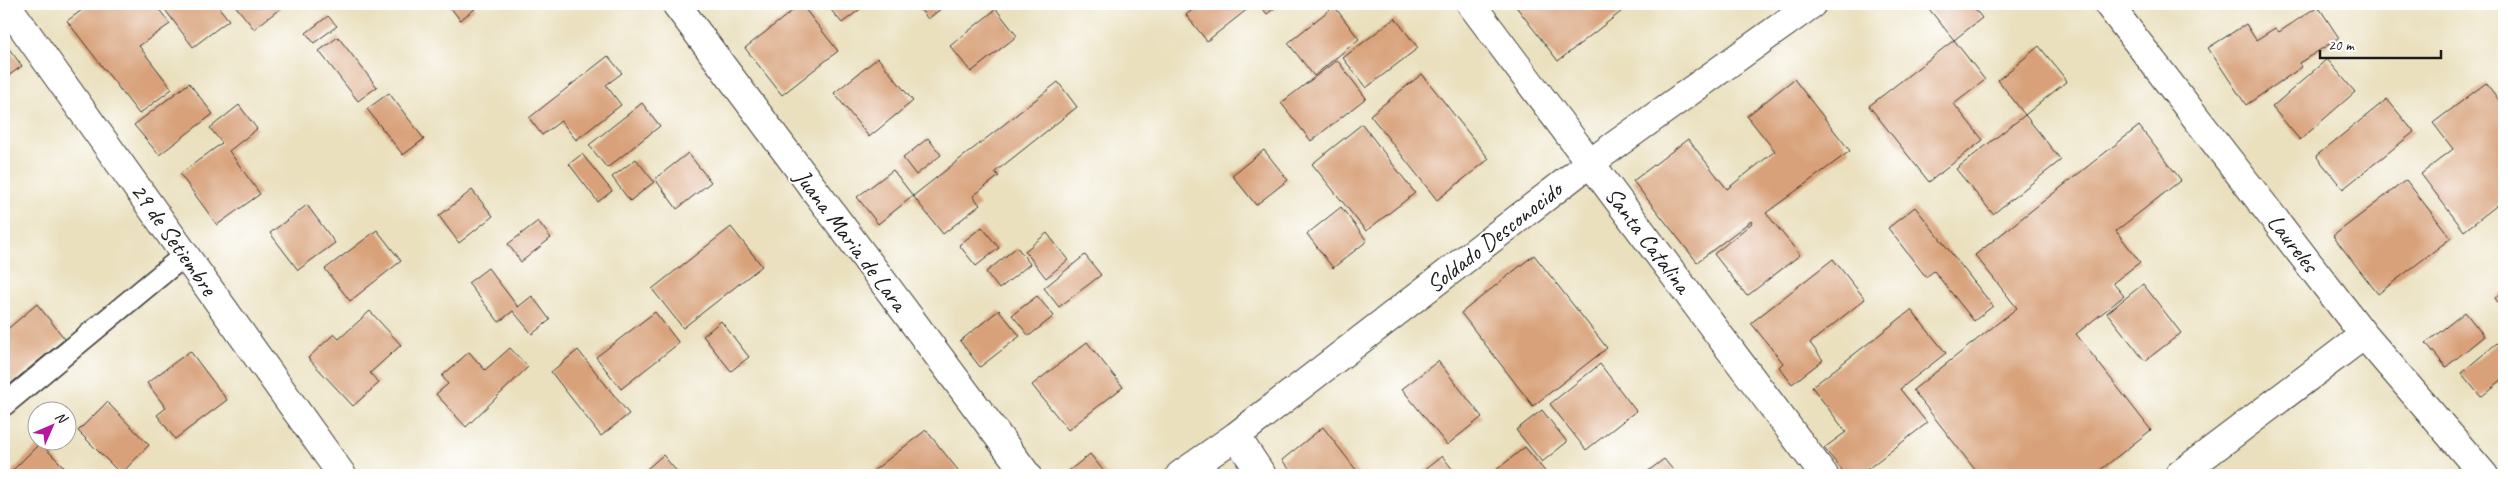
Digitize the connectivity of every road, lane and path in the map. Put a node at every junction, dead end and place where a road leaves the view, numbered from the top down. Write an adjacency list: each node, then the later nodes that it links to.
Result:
1 (6, 4): 7 (street, 29 de Setiembre)
2 (676, 4): 12 (street, Juana Maria de Lara)
3 (1471, 4): 6 (street, Santa Catalina)
4 (1812, 4): 6 (street, Soldado Desconocido)
5 (2108, 4): 8 (street, Laureles)
6 (1590, 162): 10 (street, Soldado Desconocido); 15 (street, Santa Catalina)
7 (186, 254): 9 (lane); 11 (street, 29 de Setiembre)
8 (2364, 335): 16 (street); 17 (street, Laureles)
9 (4, 405)
10 (1236, 436): 13 (street, Soldado Desconocido); 14 (street)
11 (342, 475)
12 (1027, 475)
13 (1180, 475)
14 (1262, 475)
15 (1824, 475)
16 (2179, 475)
17 (2484, 475)

